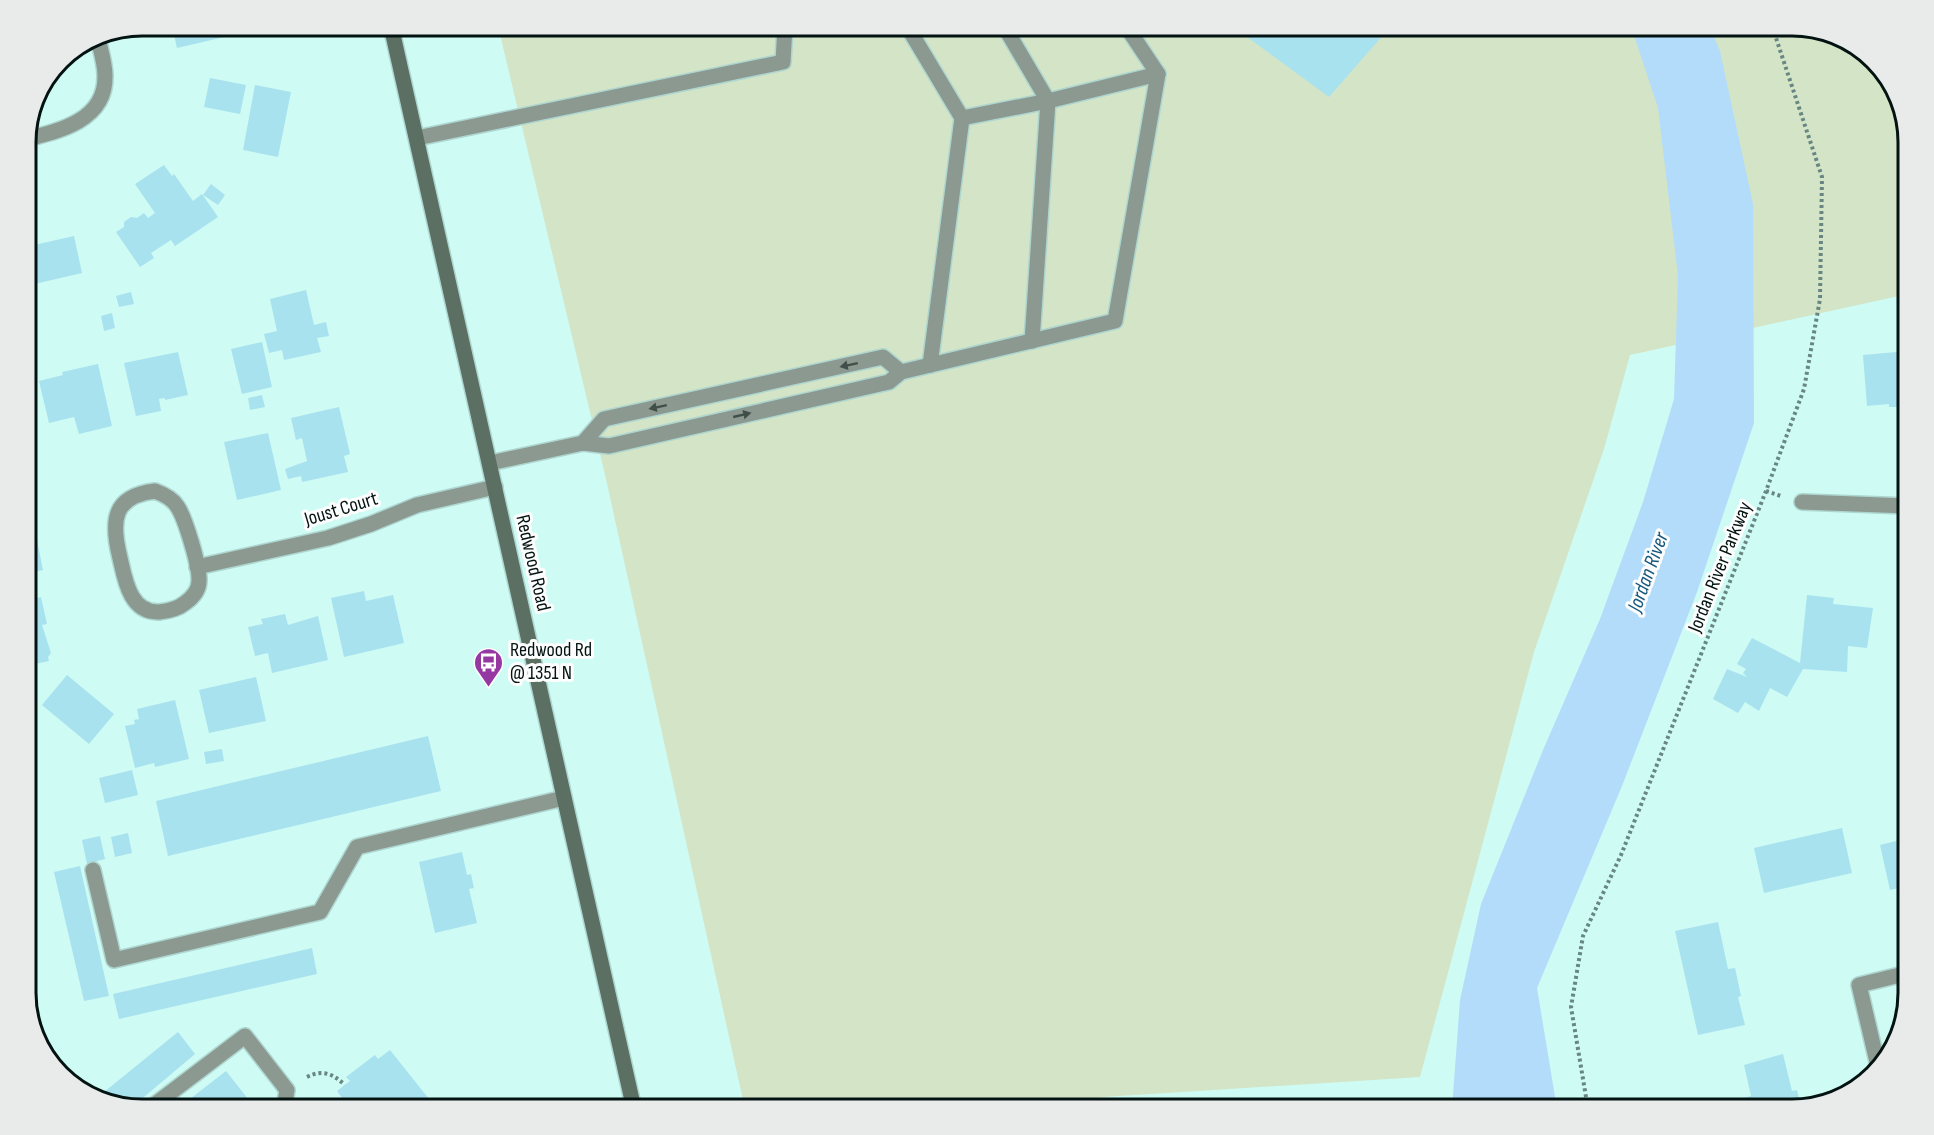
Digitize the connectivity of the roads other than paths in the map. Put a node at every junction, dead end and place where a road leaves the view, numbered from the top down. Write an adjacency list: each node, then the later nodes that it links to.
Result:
1 (393, 36): 11 (main road, Redwood Road)
2 (784, 36): 11 (street)
3 (913, 36): 9 (street)
4 (1010, 36): 8 (street)
5 (1133, 36): 7 (street)
6 (99, 45): 10 (street)
7 (1158, 74): 8 (street); 12 (street)
8 (1048, 101): 9 (street); 12 (street)
9 (962, 118): 13 (street)
10 (36, 135)
11 (417, 138): 16 (main road, Redwood Road)
12 (1032, 341): 13 (street)
13 (930, 365): 14 (street)
14 (901, 372): 15 (street, one-way to 14); 15 (street, one-way to 15)
15 (582, 443): 16 (street)
16 (490, 464): 17 (main road, Redwood Road)
17 (495, 487): 20 (street, Joust Court); 21 (main road, Redwood Road)
18 (1802, 502): 19 (street)
19 (1898, 506)
20 (197, 567): 20 (street)
21 (564, 798): 22 (street); 27 (main road, Redwood Road)
22 (93, 870)
23 (1898, 975): 24 (street)
24 (1876, 1057)
25 (163, 1099): 26 (street)
26 (286, 1099)
27 (632, 1099)

